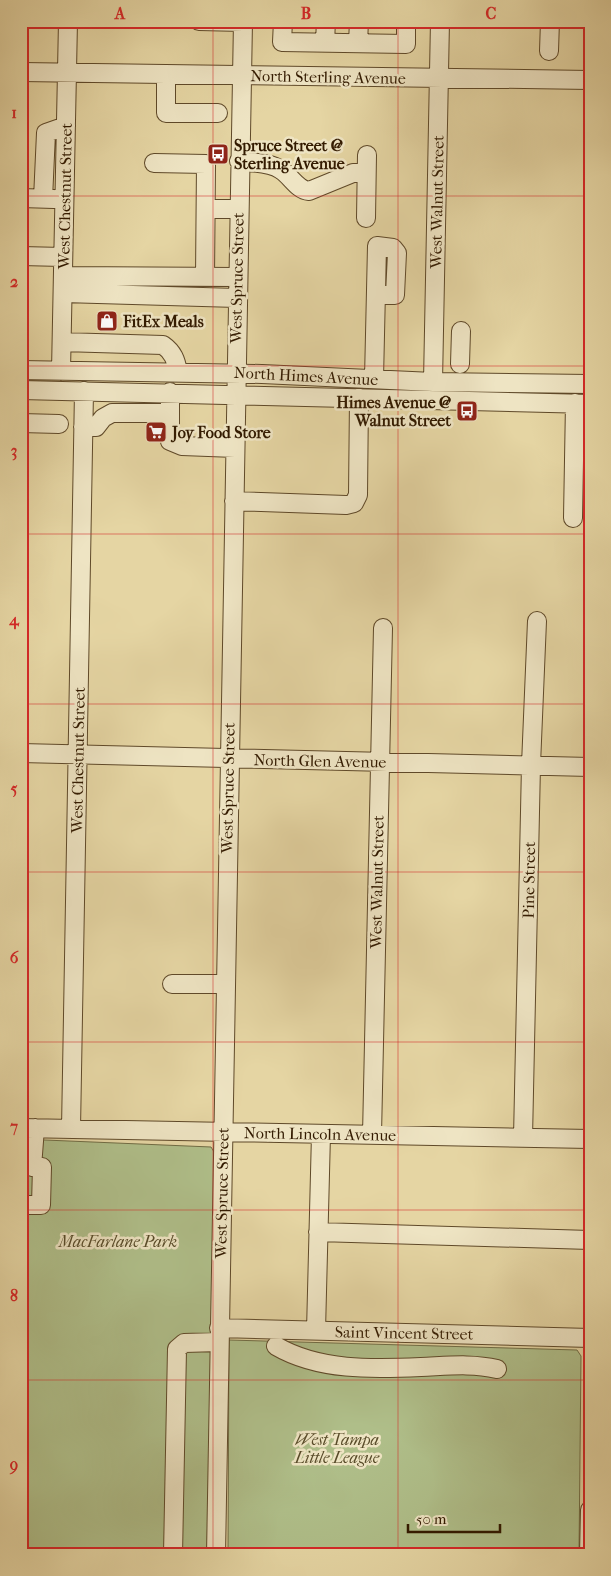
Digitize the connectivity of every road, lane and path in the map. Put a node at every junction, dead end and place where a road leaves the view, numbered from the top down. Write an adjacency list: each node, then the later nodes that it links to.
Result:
1 (68, 21): 14 (street, West Chestnut Street)
2 (199, 21): 9 (street)
3 (283, 21): 10 (street)
4 (326, 21): 10 (street)
5 (359, 21): 11 (street)
6 (406, 21): 11 (street)
7 (440, 21): 17 (street, West Walnut Street)
8 (550, 21): 12 (street)
9 (242, 22): 16 (street, West Spruce Street)
10 (325, 42): 11 (street)
11 (358, 43)
12 (549, 51)
13 (21, 72): 14 (street, North Sterling Avenue)
14 (67, 74): 15 (street, North Sterling Avenue); 20 (street, West Chestnut Street)
15 (166, 75): 16 (street, North Sterling Avenue); 19 (street)
16 (241, 76): 17 (street, North Sterling Avenue); 21 (street, West Spruce Street)
17 (439, 78): 18 (street, North Sterling Avenue); 37 (street, West Walnut Street)
18 (590, 80)
19 (218, 113)
20 (66, 126): 24 (street); 25 (street, West Chestnut Street)
21 (239, 161): 27 (street, West Spruce Street); 28 (street)
22 (154, 163): 26 (street)
23 (21, 198): 24 (street)
24 (43, 198): 25 (street)
25 (64, 199): 31 (street, West Chestnut Street)
26 (206, 209): 27 (street); 32 (street)
27 (238, 209): 33 (street, West Spruce Street)
28 (366, 218)
29 (377, 246): 45 (street)
30 (21, 256): 31 (street)
31 (64, 257): 34 (street, West Chestnut Street)
32 (205, 277): 33 (street); 34 (street)
33 (238, 277): 35 (street, West Spruce Street)
34 (63, 284): 35 (street); 36 (street, West Chestnut Street)
35 (237, 298): 43 (street, West Spruce Street)
36 (62, 342): 41 (street, West Chestnut Street); 42 (street)
37 (434, 343): 38 (street); 46 (street, West Walnut Street)
38 (460, 364)
39 (21, 370): 40 (street, North Himes Avenue)
40 (42, 370): 41 (street, North Himes Avenue); 44 (street)
41 (62, 371): 42 (street, North Himes Avenue)
42 (178, 372): 43 (street, North Himes Avenue)
43 (236, 373): 45 (street, North Himes Avenue); 52 (street, West Spruce Street)
44 (21, 378)
45 (374, 380): 46 (street, North Himes Avenue)
46 (433, 382): 47 (street, North Himes Avenue)
47 (590, 384)
48 (21, 390): 49 (street, North Himes Avenue)
49 (84, 391): 50 (street, North Himes Avenue); 59 (street, West Chestnut Street)
50 (125, 392): 51 (street, North Himes Avenue); 55 (street)
51 (170, 392): 52 (street, North Himes Avenue); 56 (street)
52 (236, 393): 53 (street, North Himes Avenue); 60 (street, West Spruce Street)
53 (359, 398): 54 (street, North Himes Avenue); 61 (street)
54 (582, 403): 62 (street)
55 (124, 413): 56 (street); 59 (street)
56 (170, 413): 60 (street)
57 (21, 423): 58 (street)
58 (59, 424)
59 (84, 427): 66 (street, West Chestnut Street)
60 (235, 448): 61 (street, West Spruce Street)
61 (234, 501): 67 (street, West Spruce Street)
62 (573, 518)
63 (537, 621): 69 (street, Pine Street)
64 (383, 628): 68 (street, West Walnut Street)
65 (21, 753): 66 (street, North Glen Avenue)
66 (78, 754): 67 (street, North Glen Avenue); 74 (street, West Chestnut Street)
67 (228, 759): 68 (street, North Glen Avenue); 72 (street, West Spruce Street)
68 (379, 762): 69 (street, North Glen Avenue); 77 (street, West Walnut Street)
69 (531, 765): 70 (street, North Glen Avenue); 78 (street, Pine Street)
70 (590, 767)
71 (172, 984): 72 (street)
72 (226, 984): 75 (street, West Spruce Street)
73 (28, 1128): 74 (street, North Lincoln Avenue); 80 (street)
74 (71, 1129): 75 (street, North Lincoln Avenue)
75 (224, 1133): 76 (street, North Lincoln Avenue); 85 (street, West Spruce Street)
76 (321, 1134): 77 (street, North Lincoln Avenue); 82 (street)
77 (372, 1135): 78 (street, North Lincoln Avenue)
78 (523, 1138): 79 (street, North Lincoln Avenue)
79 (590, 1139)
80 (27, 1166): 81 (street)
81 (21, 1205)
82 (318, 1232): 83 (street); 84 (street)
83 (590, 1240)
84 (316, 1331): 86 (street, Saint Vincent Street); 87 (street, Saint Vincent Street)
85 (219, 1335): 87 (street, Saint Vincent Street); 91 (street, Saint Vincent Street); 92 (street, West Spruce Street)
86 (590, 1338)
87 (277, 1346): 88 (street)
88 (498, 1369)
89 (590, 1510): 90 (street)
90 (590, 1517): 93 (street)
91 (173, 1555)
92 (216, 1555)
93 (589, 1555)

